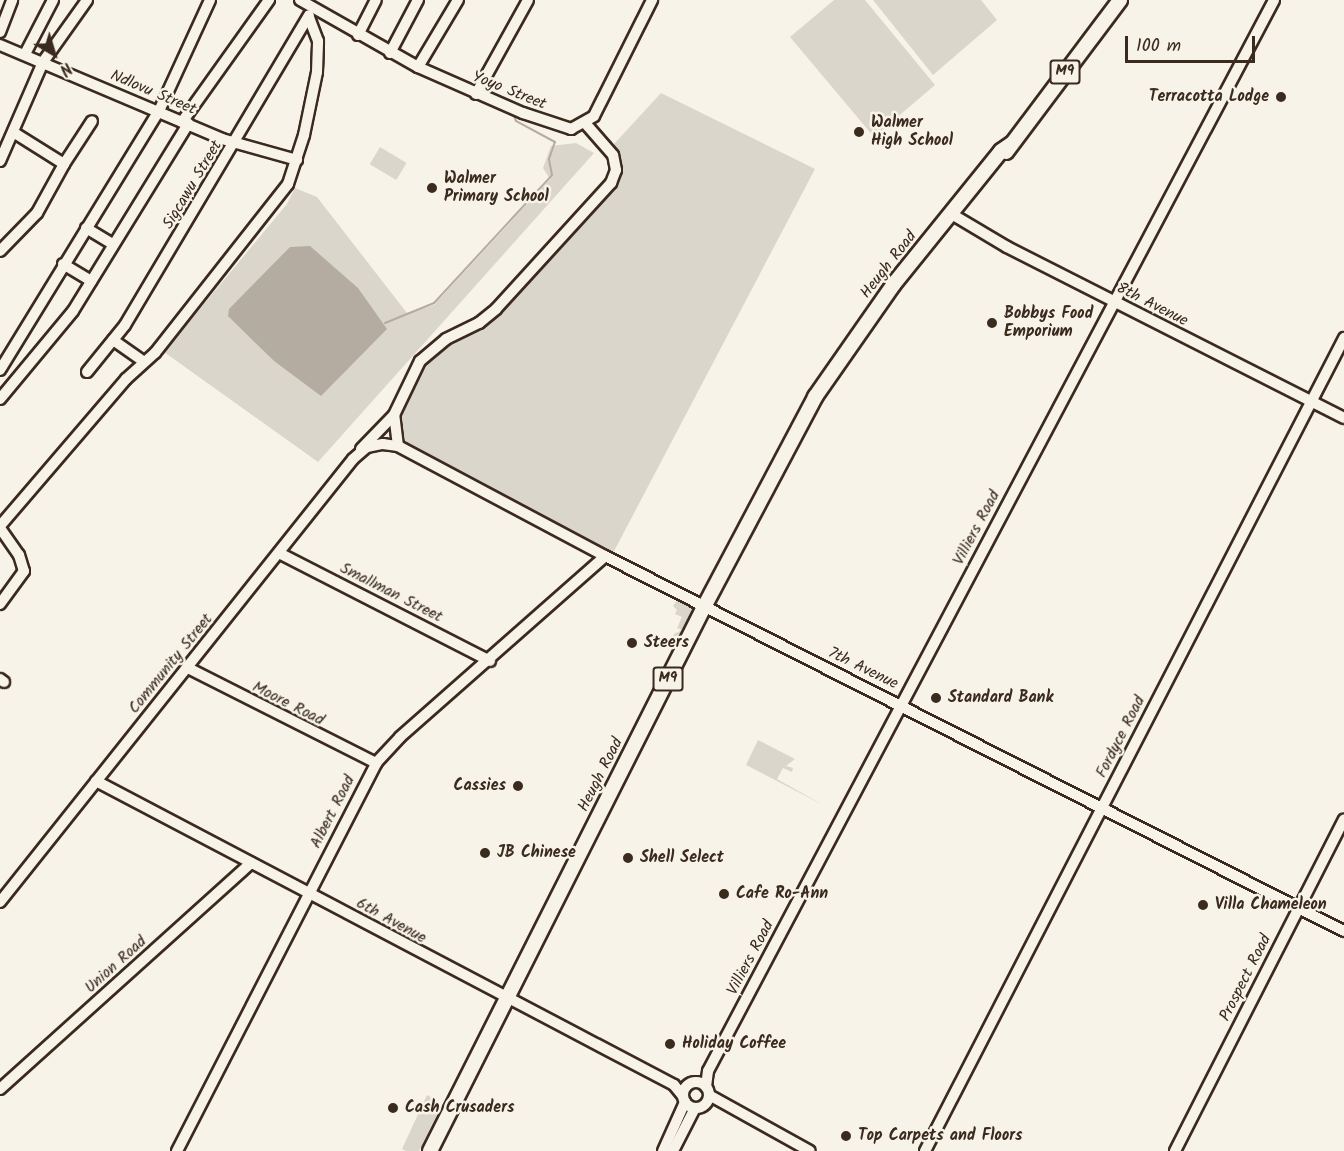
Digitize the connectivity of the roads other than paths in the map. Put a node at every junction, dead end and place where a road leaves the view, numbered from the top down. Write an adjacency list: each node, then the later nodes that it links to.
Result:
1 (12, 0): 15 (street)
2 (53, 0): 19 (street)
3 (87, 0): 20 (street)
4 (210, 0): 23 (street)
5 (269, 0): 25 (street)
6 (376, 0): 16 (street)
7 (418, 0): 18 (street)
8 (458, 0): 21 (street)
9 (528, 0): 22 (street)
10 (652, 0): 26 (street)
11 (1120, 0): 32 (main road, Heugh Road / M9)
12 (1274, 0): 38 (street, Villiers Road)
13 (304, 2): 14 (street); 16 (street, Yoyo Street)
14 (309, 18): 28 (street, Sigcawu Street); 29 (street)
15 (0, 32)
16 (358, 35): 18 (street, Yoyo Street)
17 (0, 45): 19 (street, Ndlovu Street)
18 (390, 53): 21 (street, Yoyo Street)
19 (25, 54): 20 (street, Ndlovu Street)
20 (43, 62): 23 (street, Ndlovu Street); 27 (street)
21 (418, 67): 22 (street, Yoyo Street)
22 (476, 94): 26 (street, Yoyo Street)
23 (159, 111): 25 (street, Ndlovu Street); 33 (street)
24 (92, 121): 31 (street)
25 (185, 123): 28 (street, Ndlovu Street); 34 (street)
26 (586, 124): 46 (street, Community Street)
27 (13, 132): 30 (street); 31 (street)
28 (235, 143): 29 (street, Ndlovu Street); 40 (street, Sigcawu Street)
29 (297, 160): 41 (street)
30 (0, 161)
31 (64, 164): 35 (street)
32 (953, 216): 38 (street, 8th Avenue); 54 (main road, Heugh Road / M9)
33 (86, 228): 34 (street); 36 (street)
34 (113, 244): 37 (street)
35 (0, 251)
36 (63, 264): 37 (street); 42 (street)
37 (91, 281): 44 (street)
38 (1113, 302): 45 (street, 8th Avenue); 57 (street, Villiers Road)
39 (1344, 338): 45 (street, Fordyce Road)
40 (113, 340): 41 (street); 43 (street, Sigcawu Street)
41 (143, 361): 50 (street)
42 (0, 370)
43 (87, 372)
44 (0, 399)
45 (1310, 401): 47 (street, 8th Avenue); 60 (street, Fordyce Road)
46 (394, 415): 48 (street); 49 (street, Community Street)
47 (1344, 418)
48 (398, 446): 49 (street, 7th Avenue); 52 (street, 7th Avenue)
49 (363, 449): 51 (street, Community Street)
50 (0, 527): 53 (street)
51 (279, 553): 55 (street, Smallman Street); 56 (street, Community Street)
52 (605, 556): 54 (street, 7th Avenue); 55 (street, Albert Road)
53 (0, 604)
54 (704, 607): 57 (street, 7th Avenue); 67 (main road, Heugh Road / M9)
55 (490, 660): 58 (street, Albert Road)
56 (188, 668): 58 (street, Moore Road); 59 (street, Community Street)
57 (901, 705): 60 (street, 7th Avenue); 69 (street, Villiers Road)
58 (376, 763): 63 (street, Albert Road)
59 (96, 781): 62 (street, 6th Avenue); 64 (street, Community Street)
60 (1102, 810): 65 (street, 7th Avenue); 75 (street, Fordyce Road)
61 (1344, 819): 65 (street, Prospect Road)
62 (251, 863): 63 (street, 6th Avenue); 68 (street, Union Road)
63 (309, 894): 67 (street, 6th Avenue); 70 (street, Albert Road)
64 (0, 902)
65 (1299, 909): 66 (street, 7th Avenue); 76 (street, Prospect Road)
66 (1344, 931)
67 (509, 1000): 69 (street, 6th Avenue); 71 (main road, Heugh Road / M9)
68 (0, 1089)
69 (696, 1095): 72 (street, Villiers Road); 73 (street, Villiers Road); 74 (street, 6th Avenue)
70 (177, 1151)
71 (430, 1151)
72 (663, 1151)
73 (673, 1151)
74 (810, 1151)
75 (925, 1151)
76 (1176, 1151)

